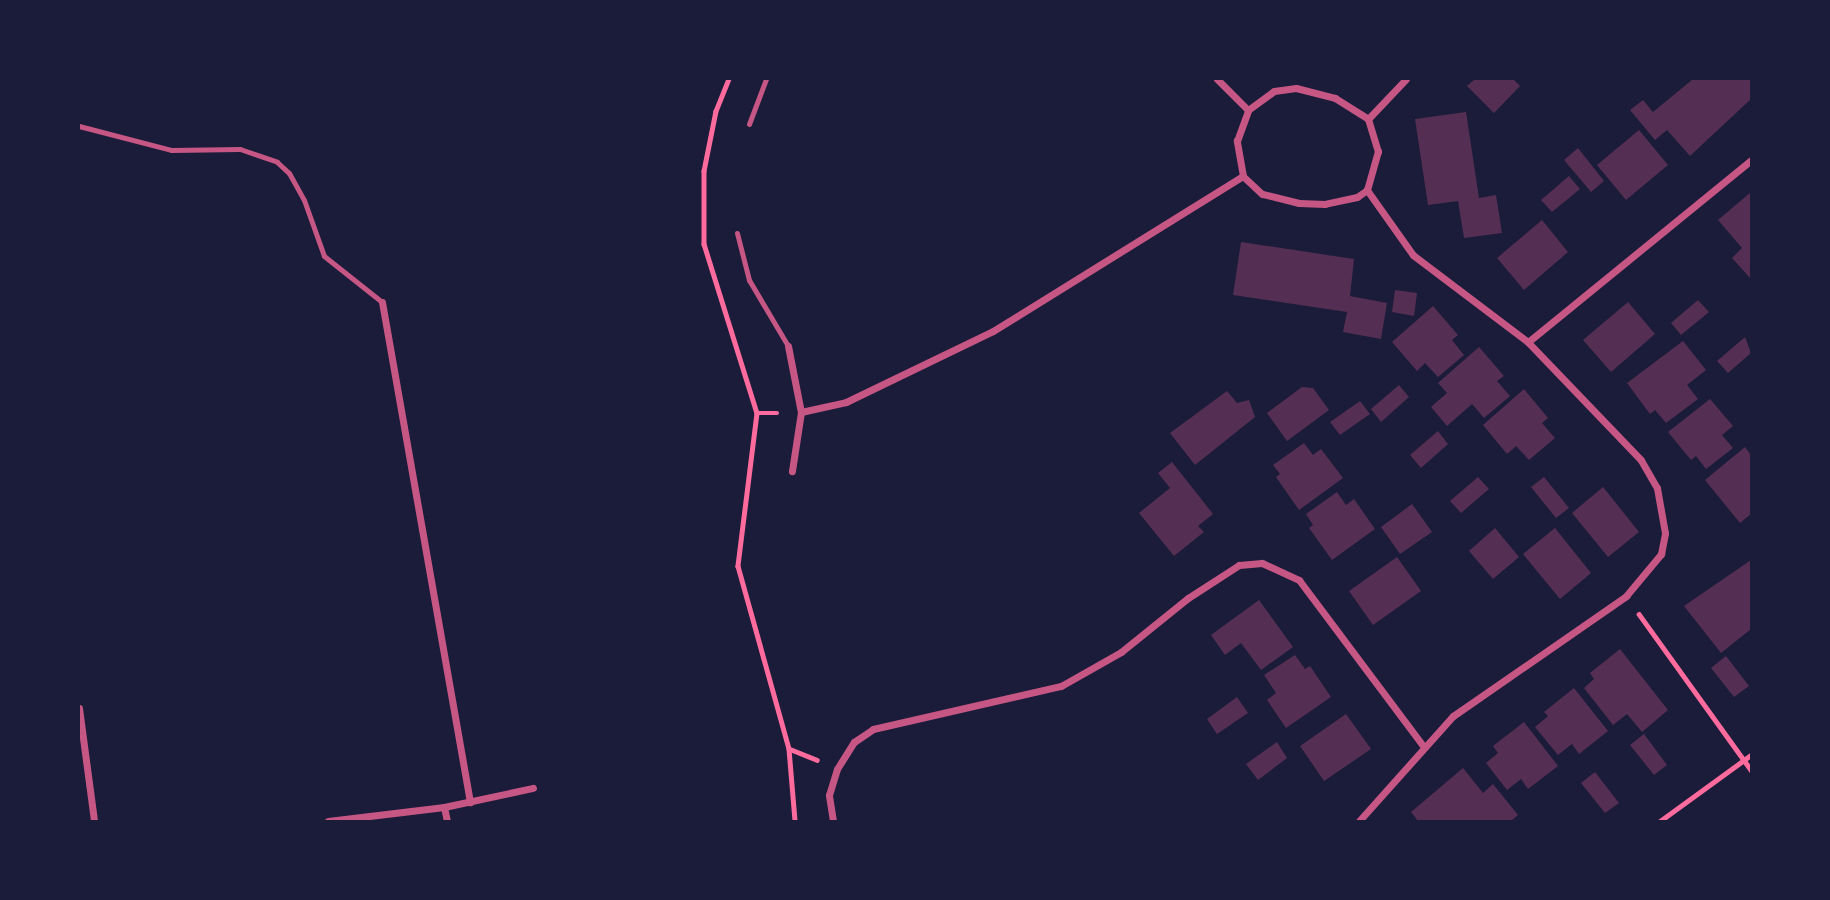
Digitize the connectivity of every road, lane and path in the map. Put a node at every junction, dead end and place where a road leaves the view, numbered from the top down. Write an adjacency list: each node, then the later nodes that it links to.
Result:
1 (729, 79): 30 (path)
2 (766, 79): 7 (lane)
3 (1217, 79): 5 (street)
4 (1406, 79): 6 (street)
5 (1248, 110): 6 (street); 10 (street)
6 (1368, 119): 11 (street)
7 (749, 124)
8 (79, 127): 13 (lane)
9 (1751, 160): 14 (street)
10 (1243, 176): 11 (street); 16 (street)
11 (1367, 190): 14 (street)
12 (737, 233): 15 (lane)
13 (382, 302): 25 (street)
14 (1528, 342): 18 (street)
15 (788, 346): 16 (street)
16 (801, 412): 17 (street)
17 (792, 471)
18 (1626, 596): 20 (street); 22 (path)
19 (79, 708): 27 (street)
20 (1423, 746): 31 (street); 32 (street)
21 (1751, 755): 22 (path)
22 (1744, 760): 23 (path); 33 (path)
23 (1751, 769)
24 (533, 788): 25 (street)
25 (470, 802): 26 (street)
26 (444, 807): 28 (street); 29 (street)
27 (94, 821)
28 (328, 821)
29 (447, 821)
30 (795, 821)
31 (833, 821)
32 (1359, 821)
33 (1660, 821)

